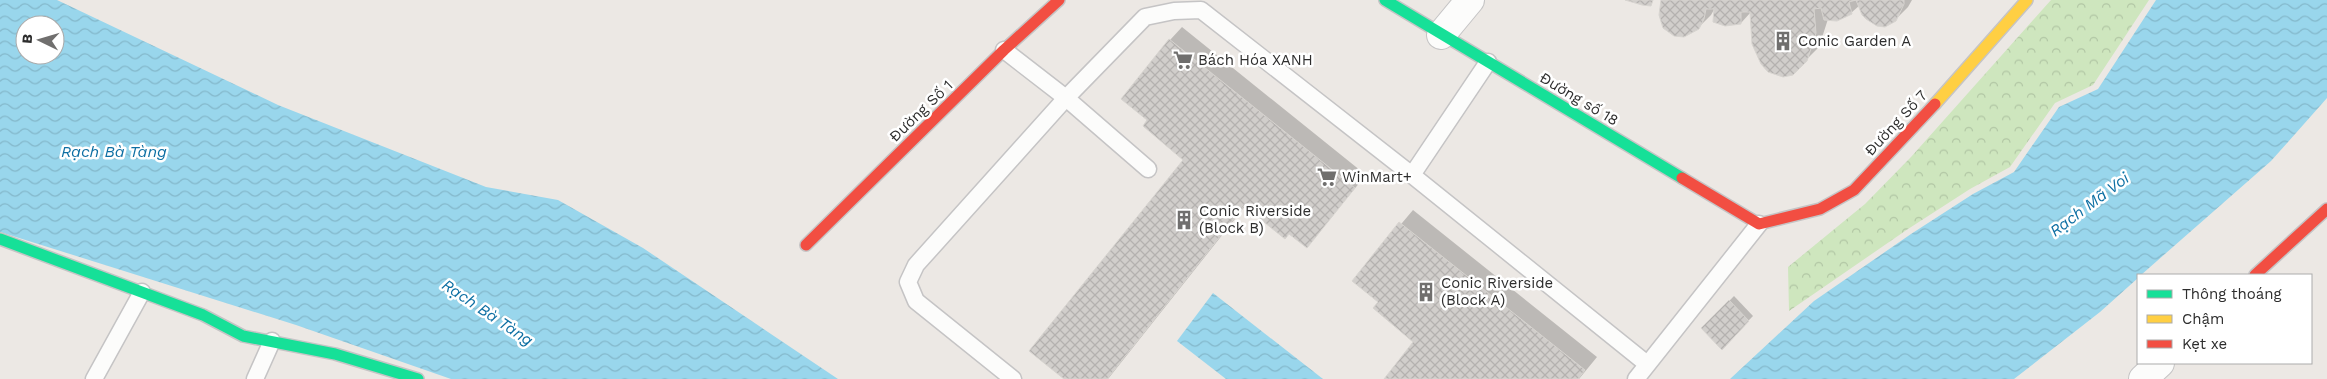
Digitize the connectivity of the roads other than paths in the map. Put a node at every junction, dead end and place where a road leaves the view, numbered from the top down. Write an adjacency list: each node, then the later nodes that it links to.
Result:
1 (1059, 0): 6 (street, Đường Số 1)
2 (1385, 0): 5 (street, Đường số 18)
3 (1470, 0): 5 (street)
4 (2027, 0): 12 (street, Đường Số 7)
5 (1441, 35): 7 (street, Đường số 18)
6 (1004, 50): 8 (lane); 14 (street, Đường Số 1)
7 (1488, 62): 10 (lane); 12 (street, Đường số 18)
8 (1066, 98): 9 (lane); 10 (lane); 23 (lane)
9 (1148, 169)
10 (1412, 175): 18 (lane)
11 (2327, 209): 15 (street)
12 (1759, 224): 18 (lane)
13 (0, 239): 16 (street)
14 (806, 245)
15 (2256, 274)
16 (142, 292): 17 (street); 20 (lane)
17 (272, 341): 21 (lane); 22 (street)
18 (1647, 364): 24 (lane)
19 (2159, 364): 25 (street)
20 (94, 379)
21 (255, 379)
22 (418, 379)
23 (1013, 379)
24 (1636, 379)
25 (2143, 379)

